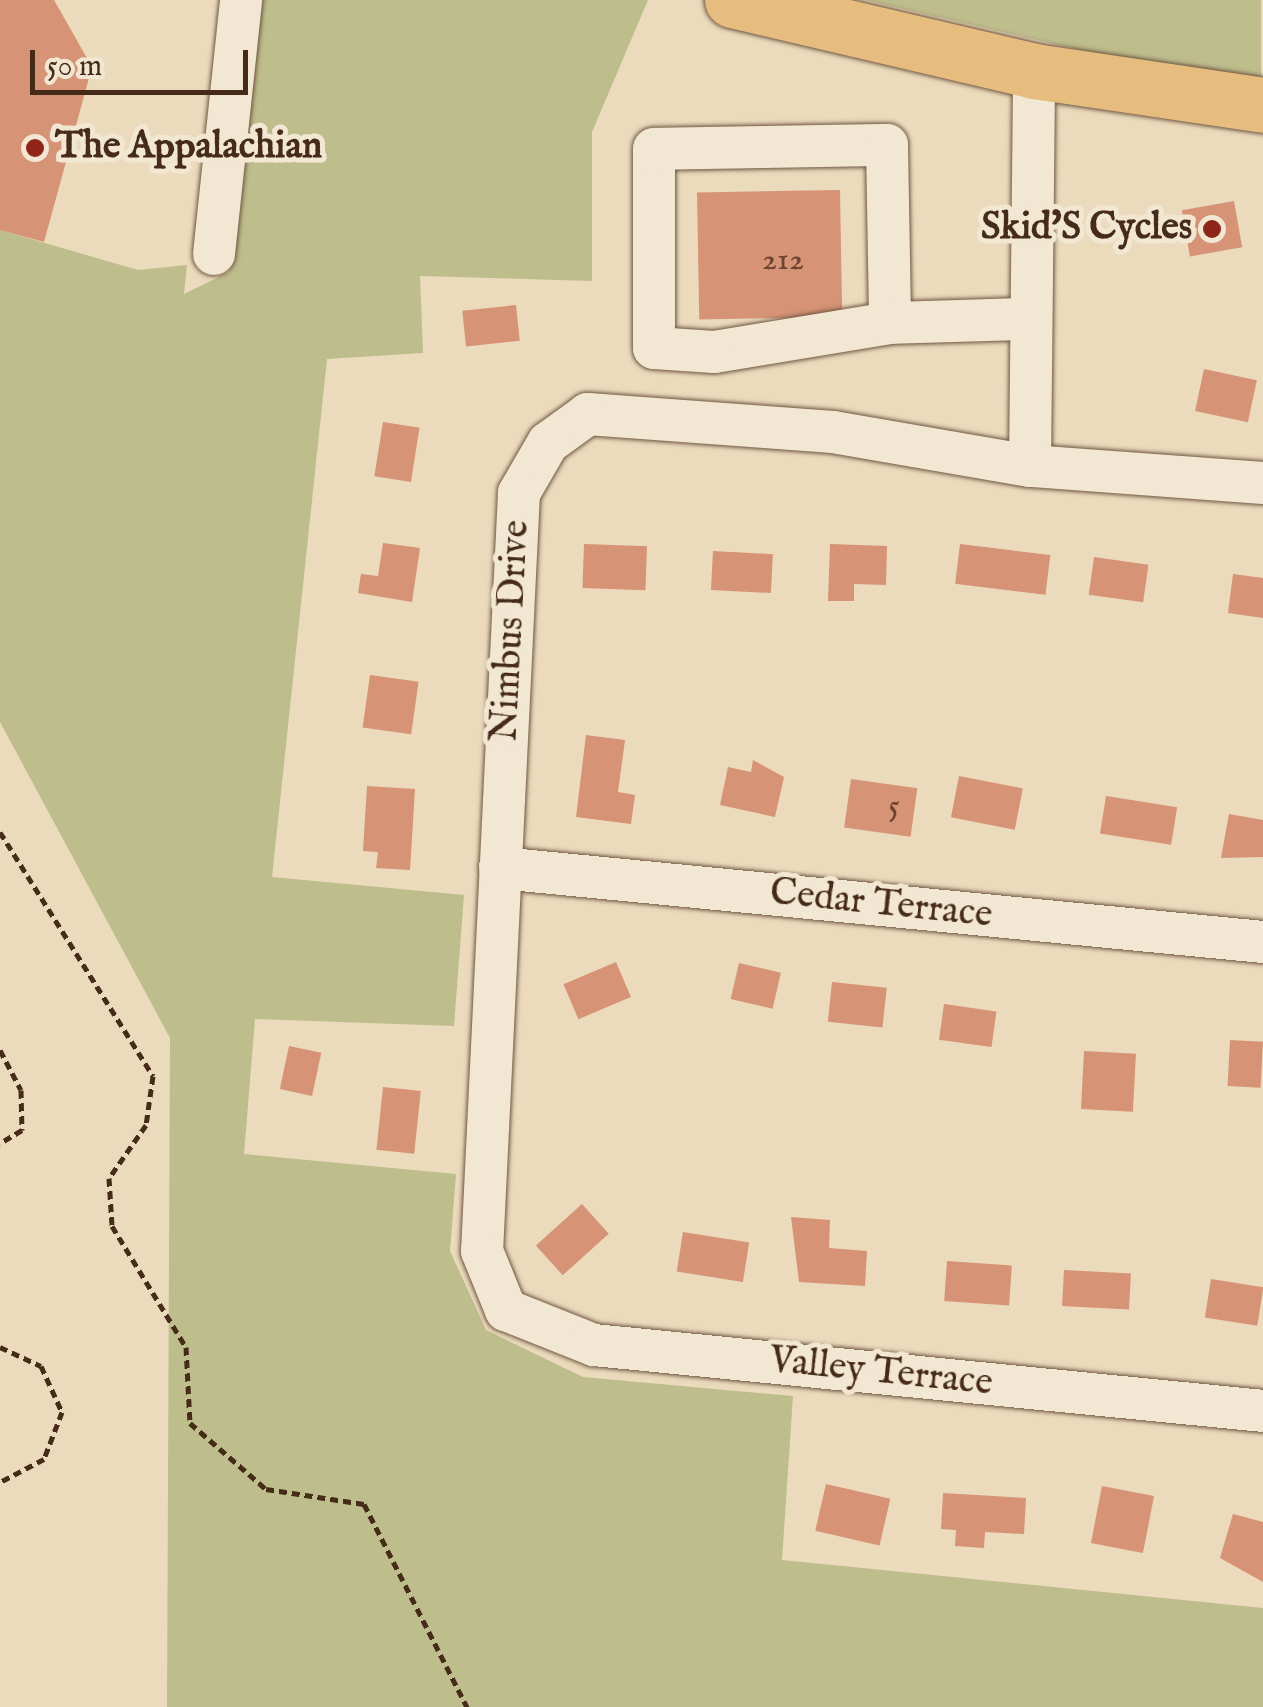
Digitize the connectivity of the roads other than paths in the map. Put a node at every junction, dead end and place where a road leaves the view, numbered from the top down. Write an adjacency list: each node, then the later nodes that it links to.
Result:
1 (242, 0): 5 (street)
2 (732, 0): 3 (main road)
3 (1034, 71): 4 (main road); 6 (street)
4 (1263, 104)
5 (214, 254)
6 (1026, 320): 7 (street); 8 (street)
7 (890, 324): 7 (street)
8 (1030, 466): 9 (street, Nimbus Drive); 10 (street, Nimbus Drive)
9 (1263, 482)
10 (500, 868): 11 (street, Cedar Terrace); 12 (street, Nimbus Drive)
11 (1263, 942)
12 (506, 1310): 13 (street, Valley Terrace)
13 (1263, 1411)

